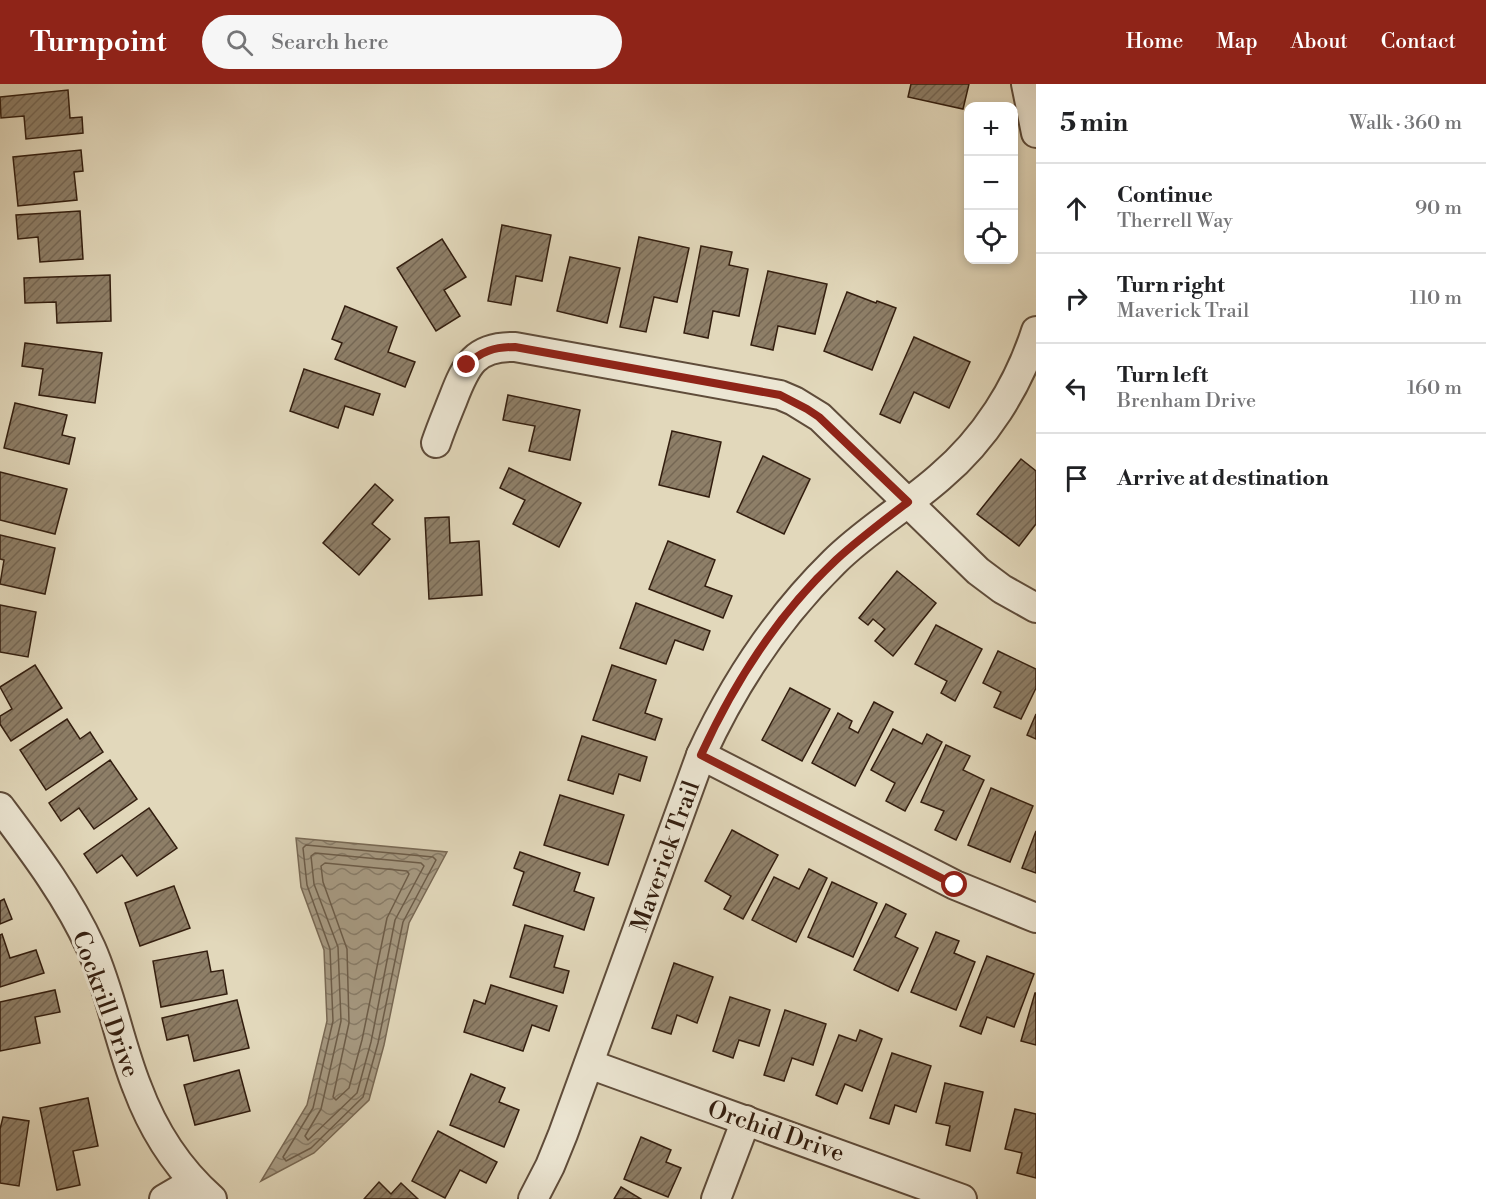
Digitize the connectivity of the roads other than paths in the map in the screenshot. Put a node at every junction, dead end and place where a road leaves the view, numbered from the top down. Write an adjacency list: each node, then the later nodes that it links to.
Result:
1 (1026, 84): 2 (street)
2 (1036, 133)
3 (1036, 331): 5 (street, Maverick Trail)
4 (436, 443): 5 (street)
5 (908, 502): 6 (street); 7 (street, Maverick Trail)
6 (1036, 608)
7 (701, 755): 9 (street); 10 (street, Maverick Trail)
8 (0, 807): 12 (street, Cockrill Drive)
9 (1036, 918)
10 (589, 1064): 11 (street, Orchid Drive); 14 (street, Maverick Trail)
11 (746, 1120): 15 (street); 16 (street, Orchid Drive)
12 (202, 1190): 13 (street)
13 (164, 1199)
14 (533, 1199)
15 (716, 1199)
16 (962, 1199)

